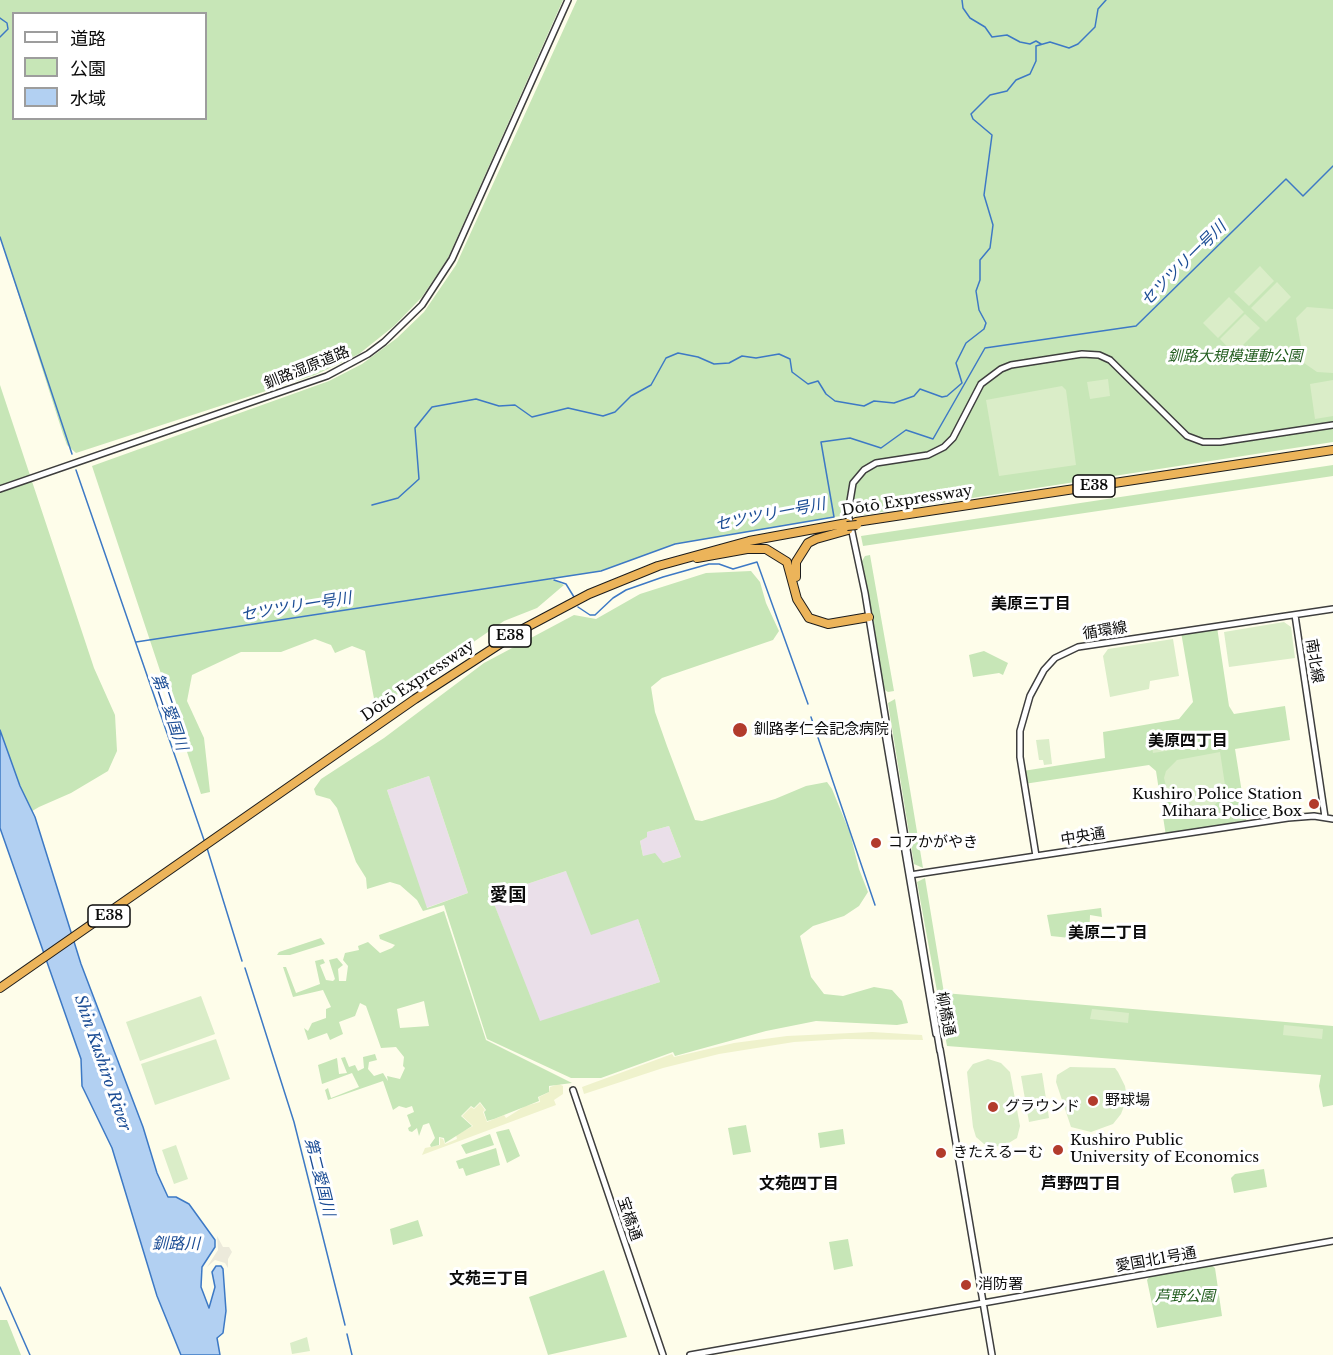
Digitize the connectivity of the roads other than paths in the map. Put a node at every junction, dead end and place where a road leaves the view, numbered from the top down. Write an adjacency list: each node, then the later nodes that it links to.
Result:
1 (568, 0): 4 (street, 釧路湿原道路)
2 (1333, 425): 10 (street, 柳橋通)
3 (1333, 451): 5 (highway, Dōtō Expressway / E38); 5 (highway, Dōtō Expressway / E38)
4 (0, 489)
5 (856, 525): 6 (highway, Dōtō Expressway / E38, bridge)
6 (847, 527): 7 (highway, Dōtō Expressway / E38); 10 (highway); 13 (highway, Dōtō Expressway / E38)
7 (697, 558): 10 (highway); 13 (highway, Dōtō Expressway / E38)
8 (1333, 609): 9 (street, 循環線)
9 (1294, 615): 11 (street, 南北線); 14 (street, 循環線)
10 (867, 618): 15 (street, 柳橋通)
11 (1325, 817): 12 (street, 中央通); 14 (street, 中央通)
12 (1333, 819)
13 (216, 839): 16 (highway, Dōtō Expressway / E38)
14 (1036, 856): 15 (street, 中央通)
15 (910, 875): 19 (street, 柳橋通)
16 (0, 990)
17 (573, 1090): 20 (street, 宝橋通)
18 (1333, 1240): 19 (street, 愛国北1号通)
19 (983, 1302): 21 (street, 愛国北1号通); 22 (street)
20 (663, 1355)
21 (690, 1355)
22 (992, 1355)

